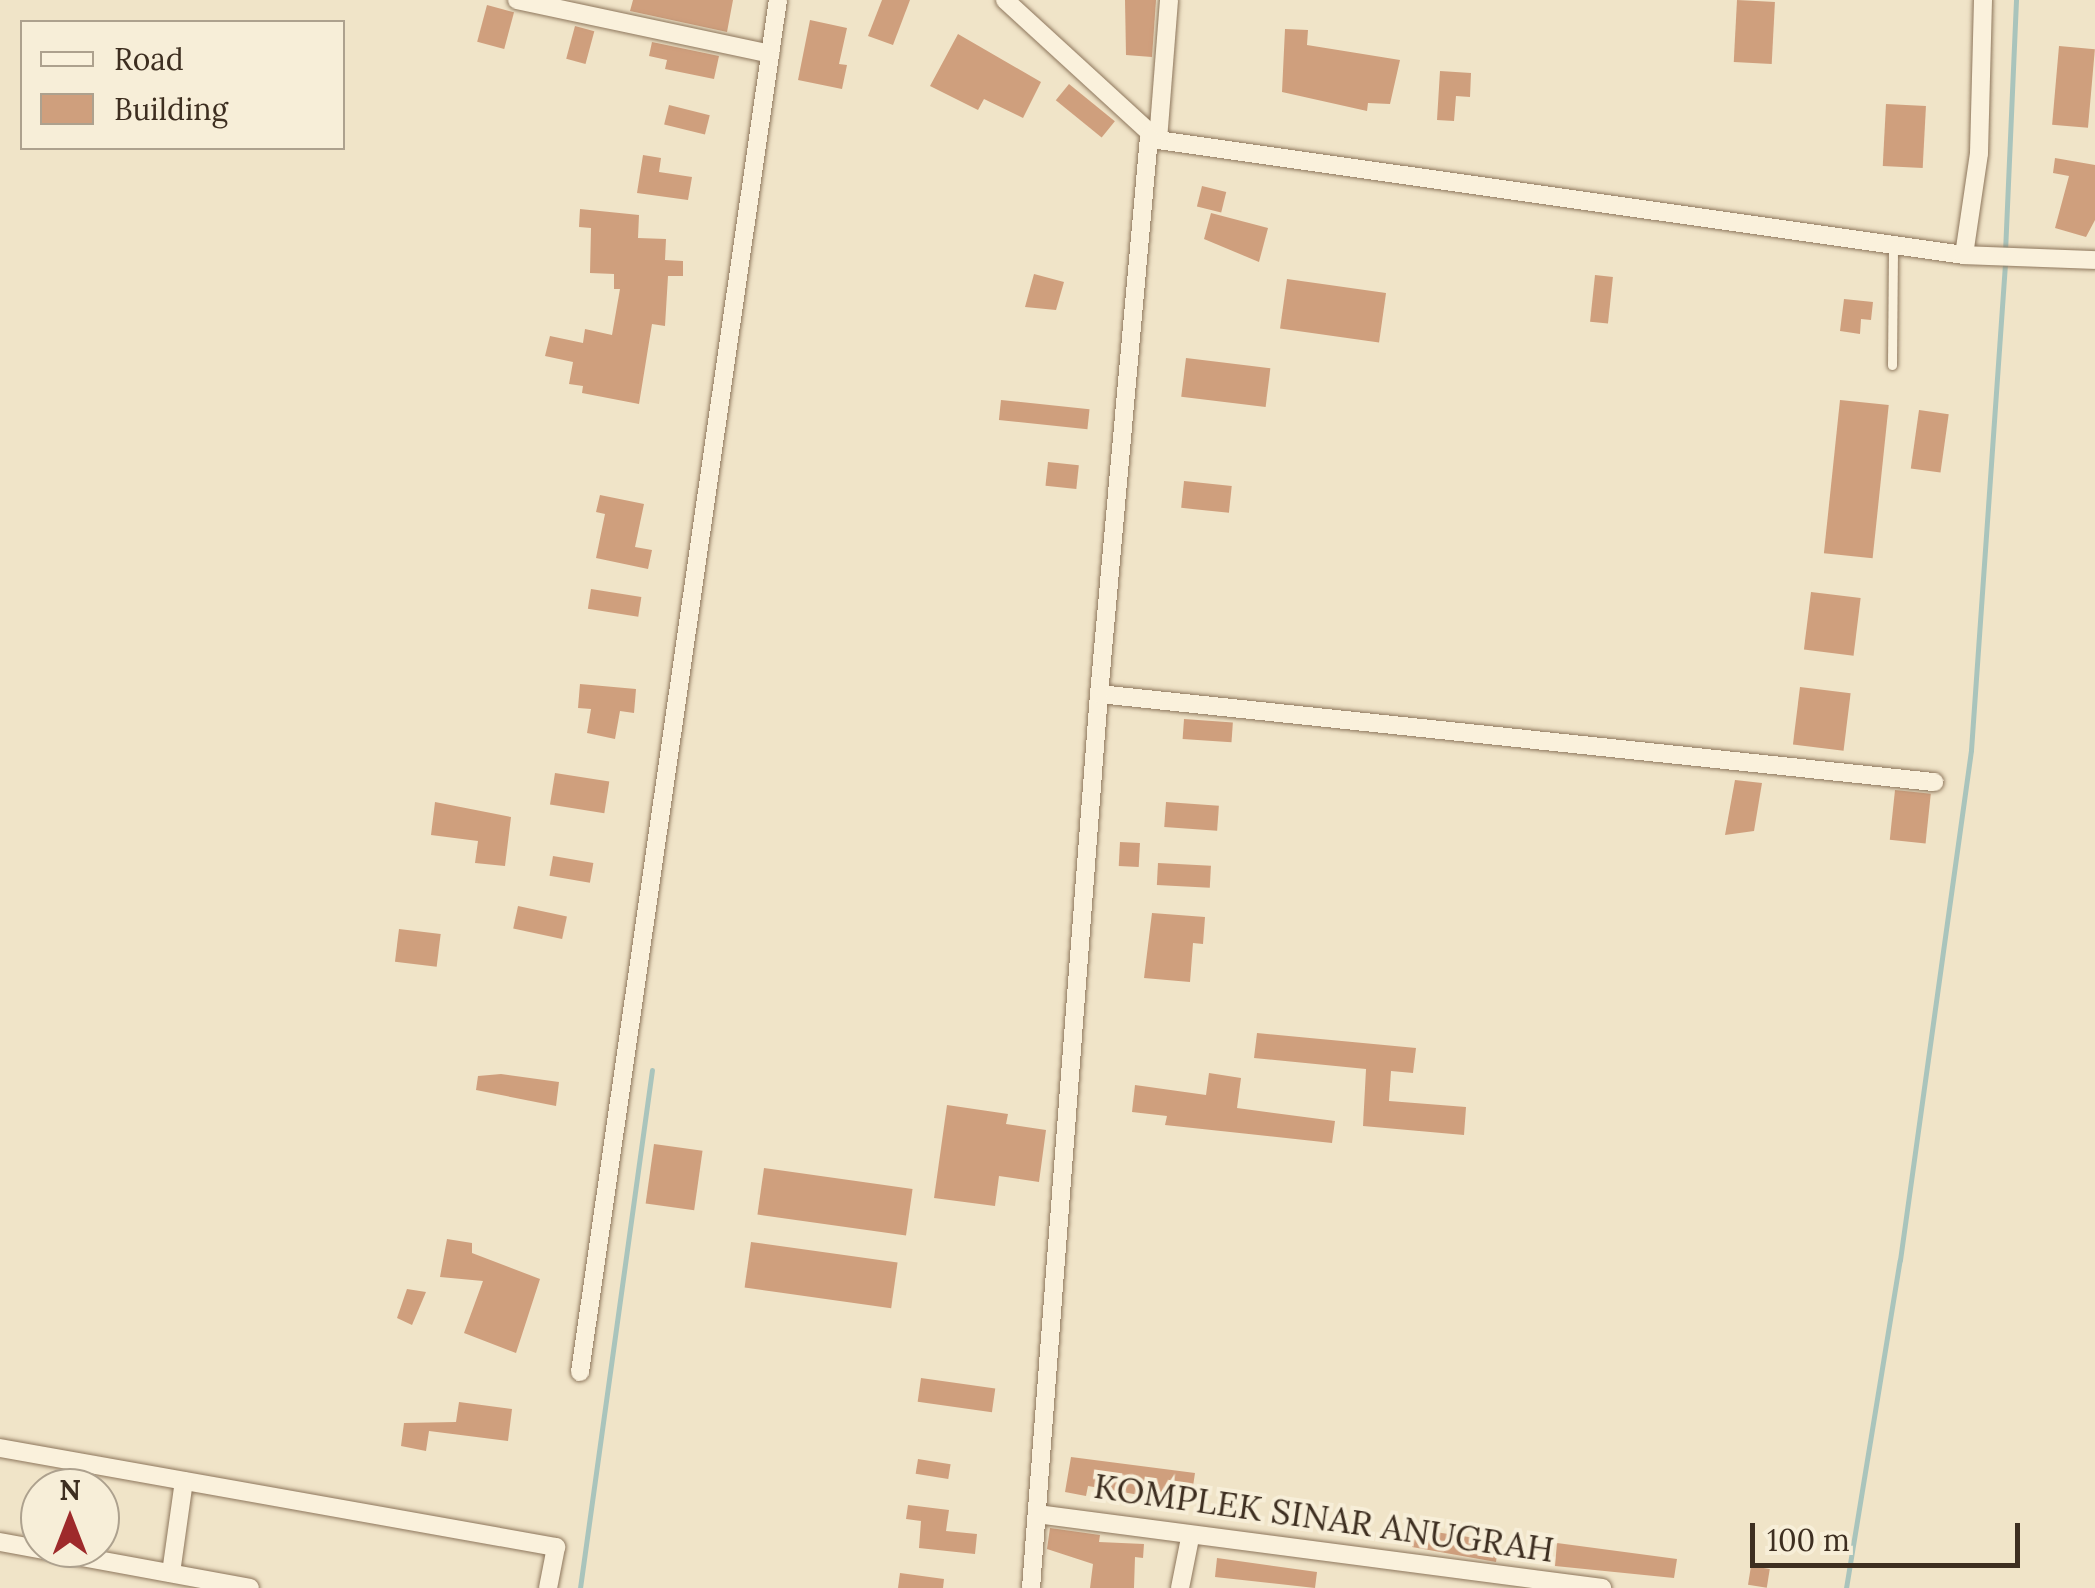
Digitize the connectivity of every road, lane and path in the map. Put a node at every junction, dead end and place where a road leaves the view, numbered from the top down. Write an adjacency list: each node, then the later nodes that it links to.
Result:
1 (516, 0): 6 (street)
2 (778, 0): 6 (street)
3 (1005, 0): 7 (street)
4 (1169, 0): 7 (street)
5 (1983, 0): 9 (street)
6 (770, 54): 14 (street)
7 (1153, 139): 8 (street); 12 (street)
8 (1893, 244): 9 (street); 11 (lane)
9 (1964, 255): 10 (street)
10 (2095, 260)
11 (1892, 365)
12 (1098, 694): 13 (street); 17 (street)
13 (1934, 782)
14 (580, 1372)
15 (0, 1448): 16 (street)
16 (184, 1481): 20 (street); 22 (street)
17 (1037, 1514): 18 (street, KOMPLEK SINAR ANUGRAH); 23 (street)
18 (1190, 1538): 24 (street); 25 (street, KOMPLEK SINAR ANUGRAH)
19 (0, 1542): 20 (street)
20 (170, 1573): 21 (street)
21 (250, 1588)
22 (548, 1588)
23 (1032, 1588)
24 (1180, 1588)
25 (1602, 1588)

